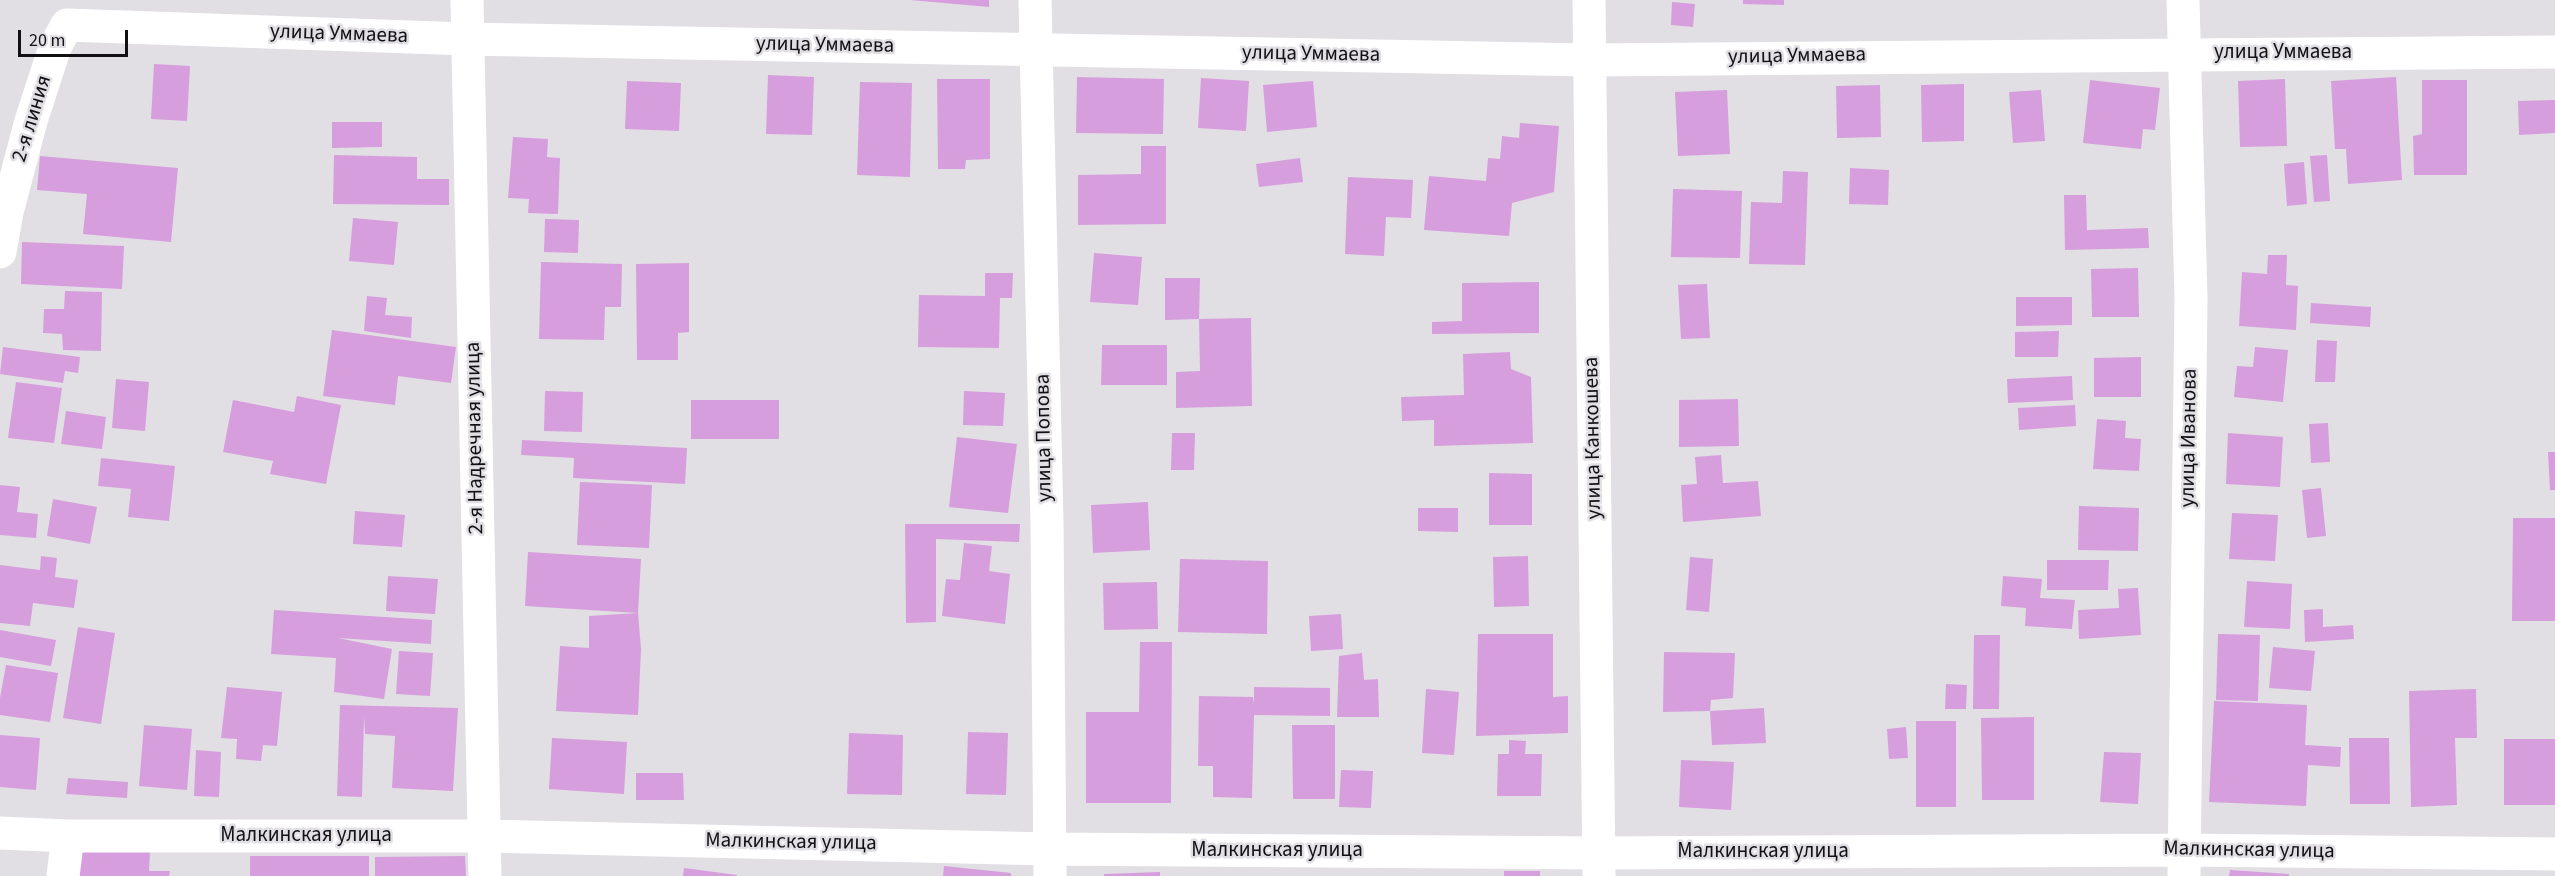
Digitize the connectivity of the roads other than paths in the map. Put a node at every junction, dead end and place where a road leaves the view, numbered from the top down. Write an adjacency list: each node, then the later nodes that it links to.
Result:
1 (467, 0): 6 (street, 2-я Надречная улица)
2 (1035, 0): 7 (street, улица Попова)
3 (1589, 0): 10 (street, улица Канкошева)
4 (2183, 0): 9 (street, улица Иванова)
5 (67, 25): 6 (street, улица Уммаева); 11 (street, 2-я линия)
6 (467, 39): 7 (street, улица Уммаева); 14 (street, 2-я Надречная улица)
7 (1035, 51): 10 (street, улица Уммаева); 16 (street, улица Попова)
8 (2555, 52): 9 (street, улица Уммаева)
9 (2184, 53): 10 (street, улица Уммаева); 17 (street, улица Иванова)
10 (1589, 60): 18 (street, улица Канкошева)
11 (0, 252)
12 (0, 833): 13 (street, Малкинская улица)
13 (68, 836): 14 (street, Малкинская улица); 19 (street)
14 (485, 836): 16 (street, Малкинская улица); 20 (street, 2-я Надречная улица)
15 (2555, 854): 17 (street, Малкинская улица)
16 (1050, 862): 18 (street, Малкинская улица)
17 (2184, 863): 18 (street, Малкинская улица)
18 (1599, 864)
19 (63, 876)
20 (485, 876)

